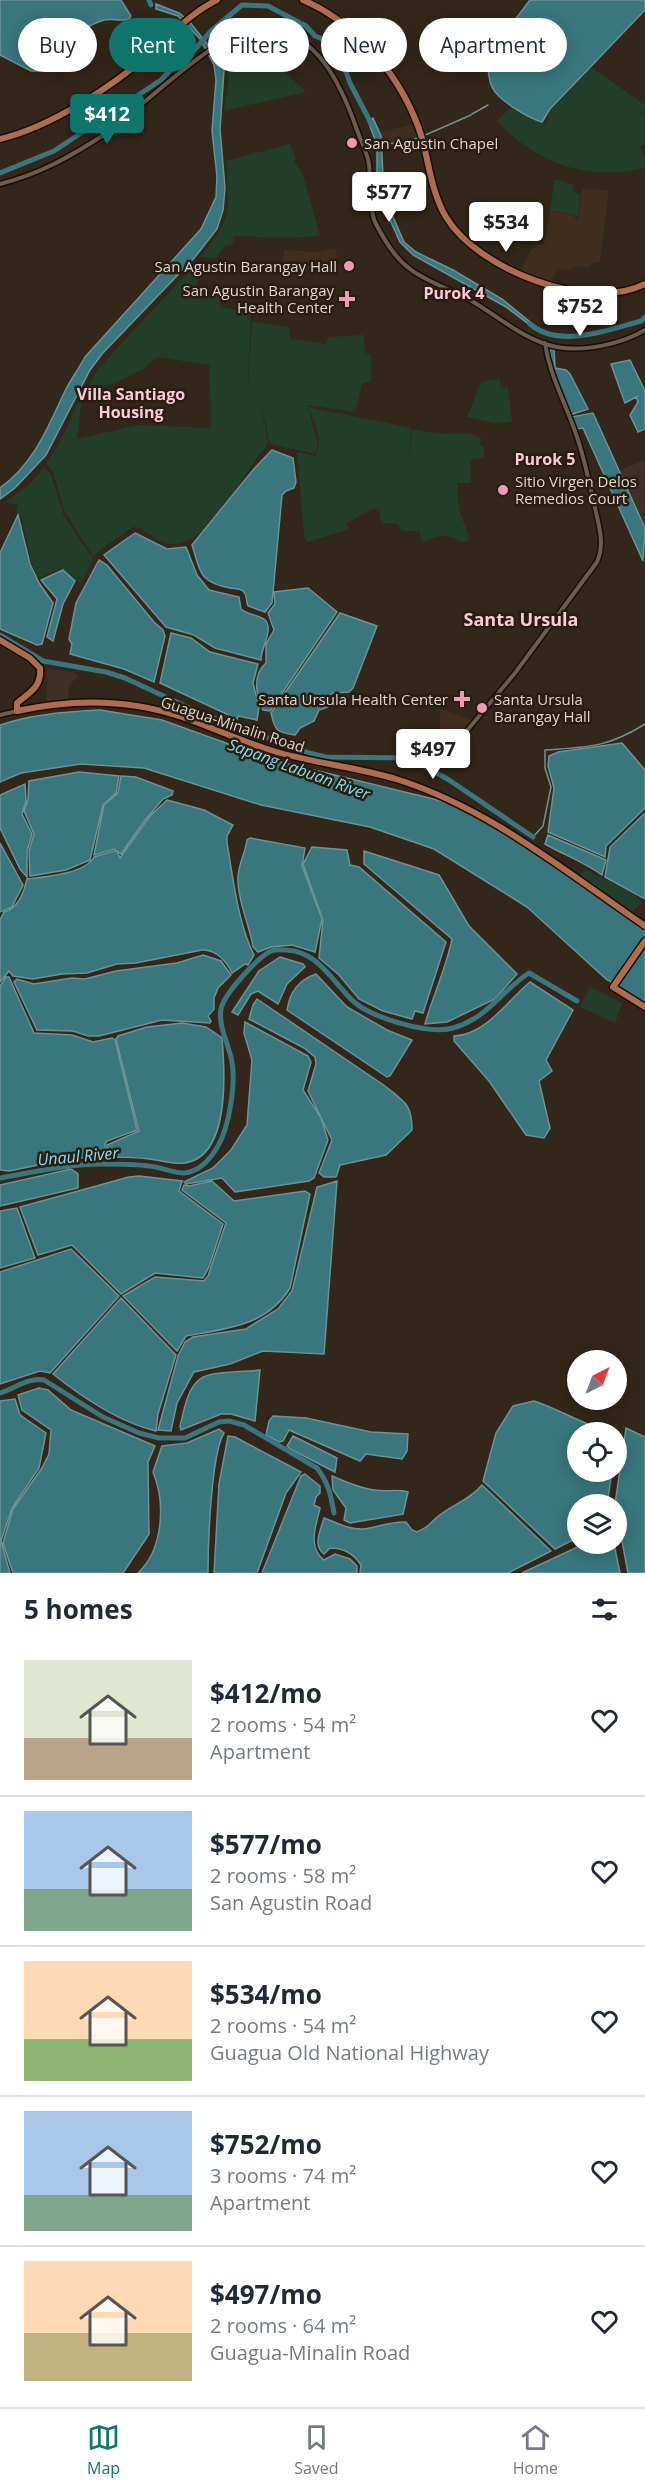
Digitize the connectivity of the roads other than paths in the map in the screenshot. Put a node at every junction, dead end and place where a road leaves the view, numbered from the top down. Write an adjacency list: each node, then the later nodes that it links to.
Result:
1 (217, 0): 3 (main road)
2 (303, 0): 5 (main road)
3 (0, 139)
4 (0, 184): 7 (street)
5 (645, 284)
6 (645, 330): 7 (street)
7 (545, 343): 11 (street)
8 (0, 640): 9 (main road)
9 (16, 711): 10 (street); 12 (main road, Guagua-Minalin Road)
10 (0, 716)
11 (460, 740)
12 (645, 926)
13 (645, 941): 14 (main road)
14 (645, 1007)

